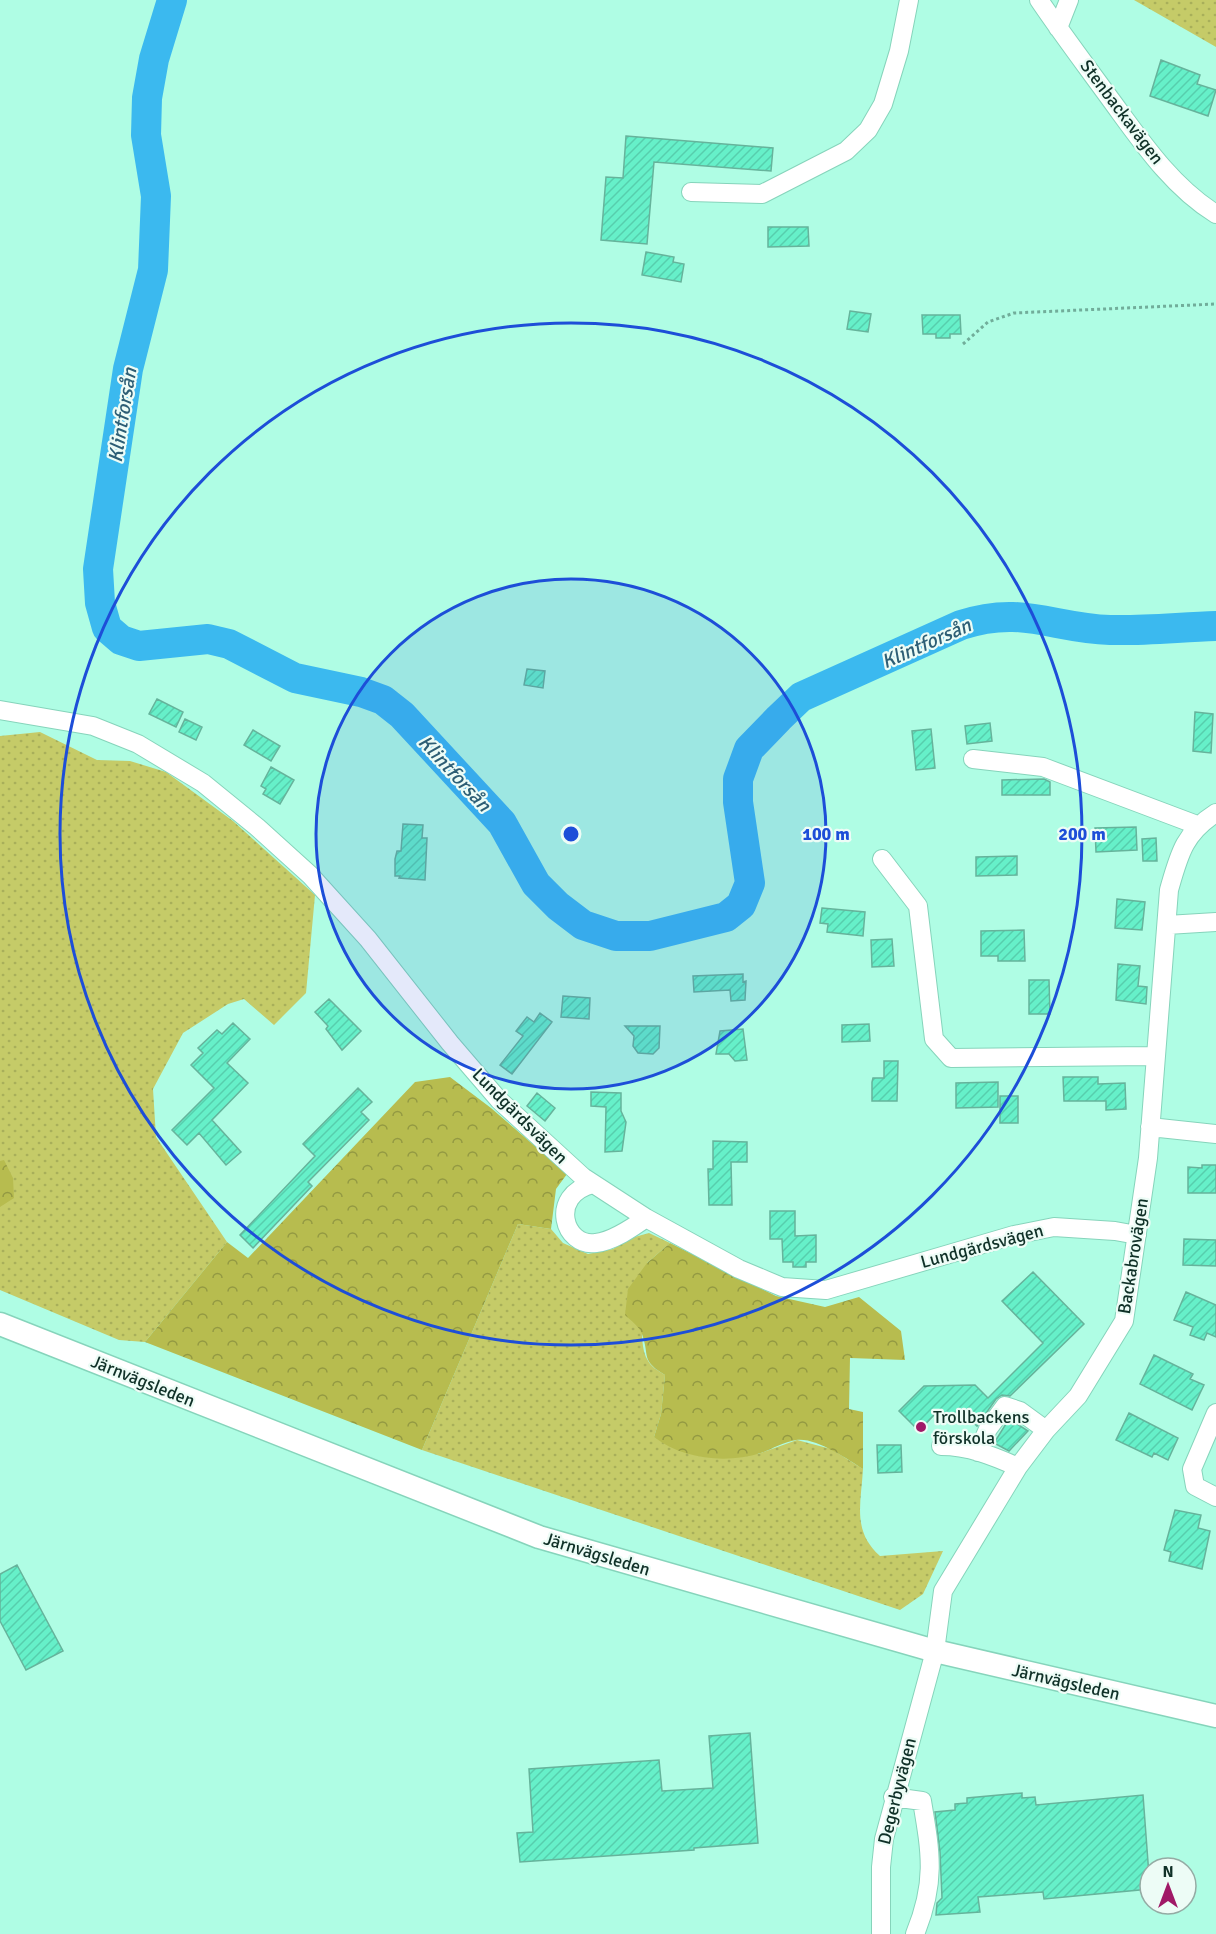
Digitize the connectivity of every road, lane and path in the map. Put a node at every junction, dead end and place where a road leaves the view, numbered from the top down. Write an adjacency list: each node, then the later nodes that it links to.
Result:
1 (909, 0): 5 (street)
2 (1039, 0): 4 (street, Stenbackavägen)
3 (1069, 0): 4 (street)
4 (1058, 28): 6 (street, Stenbackavägen)
5 (691, 192)
6 (1216, 214)
7 (1216, 304): 8 (path)
8 (963, 344)
9 (0, 710): 19 (street, Lundgärdsvägen)
10 (973, 759): 12 (street)
11 (1216, 813): 12 (street, Backabrovägen)
12 (1197, 825): 15 (street, Backabrovägen)
13 (882, 859): 16 (street)
14 (1216, 922): 15 (street)
15 (1167, 925): 16 (street, Backabrovägen)
16 (1155, 1056): 17 (street, Backabrovägen)
17 (1150, 1127): 18 (street); 21 (street, Backabrovägen)
18 (1216, 1134)
19 (593, 1184): 20 (street, Lundgärdsvägen); 20 (street)
20 (646, 1218): 21 (street, Lundgärdsvägen)
21 (1137, 1235): 24 (street, Backabrovägen)
22 (0, 1324): 29 (main road, Järnvägsleden)
23 (1216, 1413): 28 (street)
24 (1046, 1430): 26 (street); 27 (street, Backabrovägen)
25 (941, 1446): 26 (street)
26 (978, 1452): 27 (street)
27 (1018, 1467): 29 (street, Backabrovägen)
28 (1216, 1497)
29 (935, 1651): 30 (main road, Järnvägsleden); 31 (street, Degerbyvägen)
30 (1216, 1716)
31 (893, 1797): 32 (street, Degerbyvägen); 33 (street)
32 (881, 1934)
33 (915, 1934)

